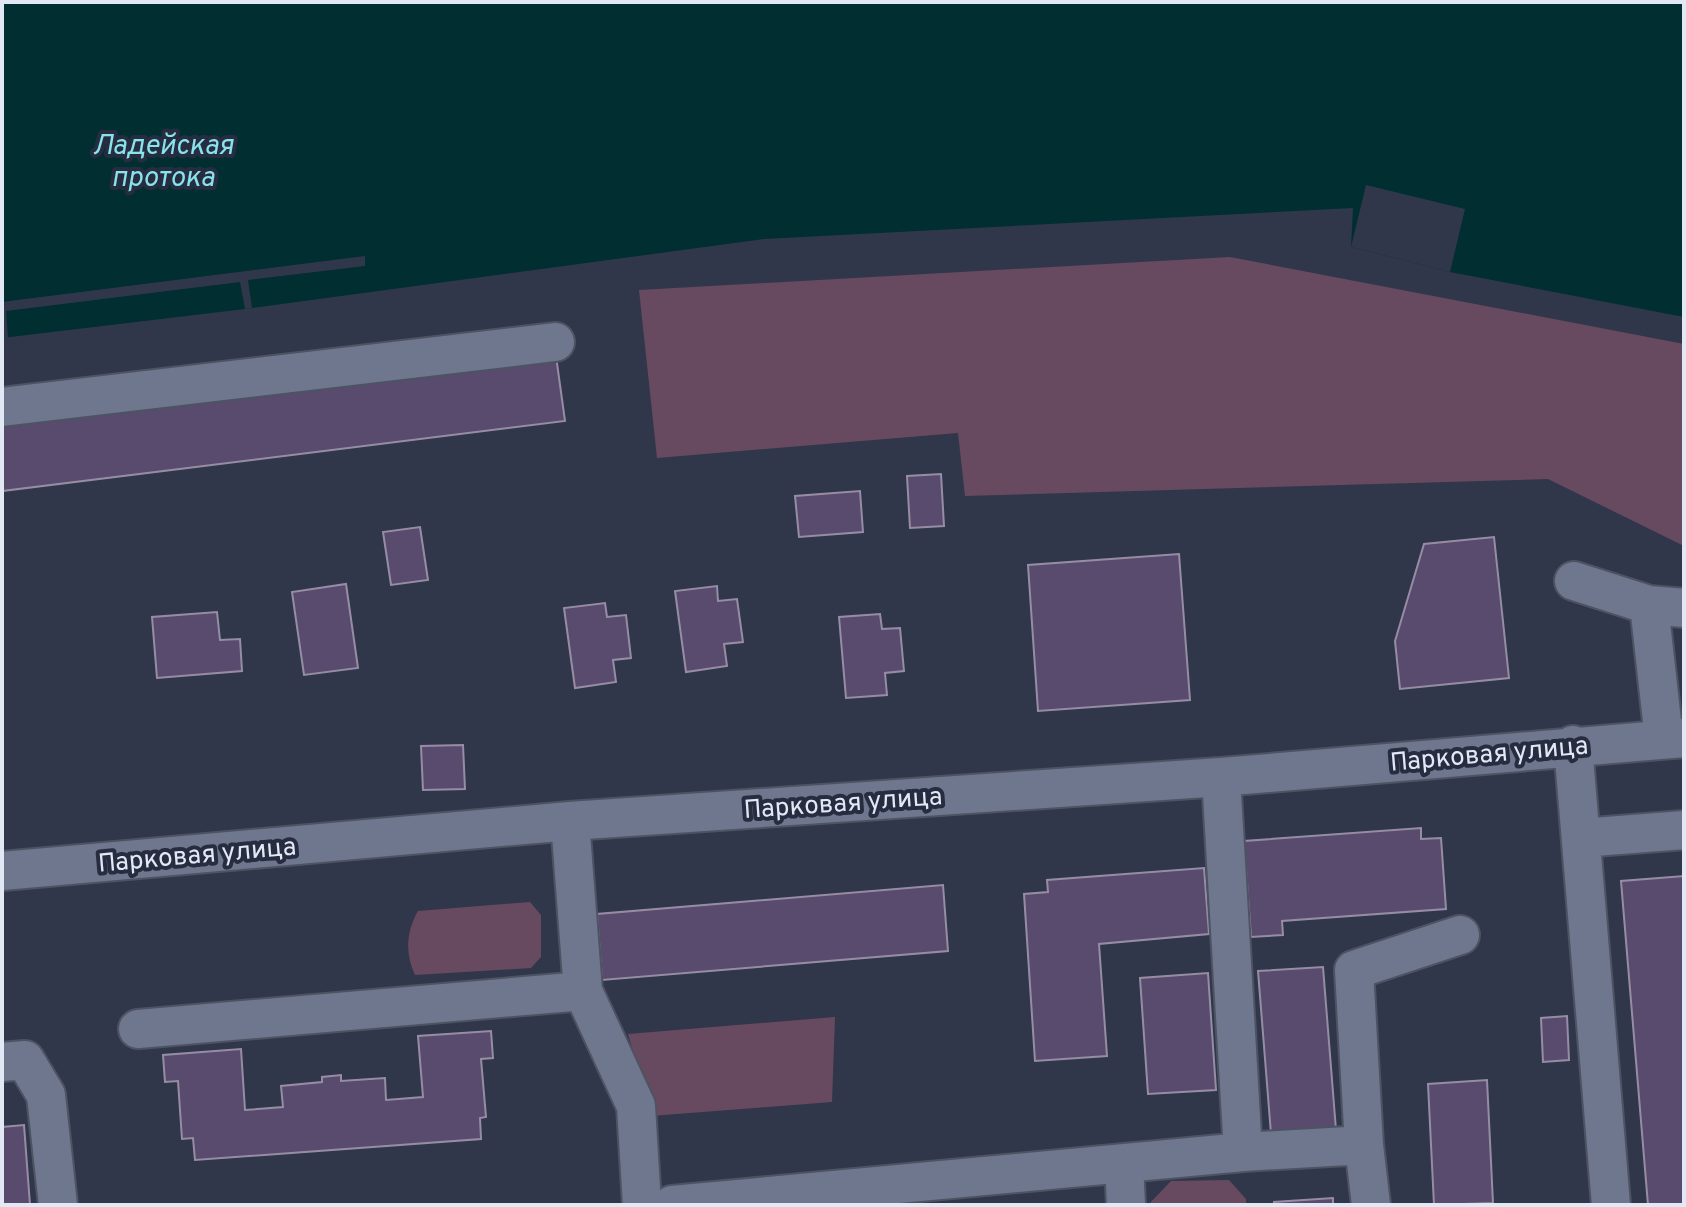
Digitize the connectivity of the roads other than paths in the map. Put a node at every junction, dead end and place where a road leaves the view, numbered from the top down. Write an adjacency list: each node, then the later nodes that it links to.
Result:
1 (555, 342): 2 (street)
2 (2, 407)
3 (1574, 581): 4 (street)
4 (1666, 606): 5 (street)
5 (1674, 738): 6 (street, Парковая улица)
6 (1573, 745): 7 (street, Парковая улица); 10 (street)
7 (1221, 777): 8 (street, Парковая улица); 17 (street)
8 (570, 821): 11 (street, Парковая улица); 13 (street)
9 (1684, 830): 10 (street)
10 (1581, 838): 24 (street)
11 (2, 871)
12 (1460, 935): 16 (street)
13 (583, 991): 14 (street); 20 (street)
14 (138, 1029)
15 (2, 1062): 19 (street)
16 (1364, 1145): 17 (street); 23 (street)
17 (1243, 1152): 18 (street)
18 (1124, 1164): 21 (street); 22 (street)
19 (58, 1205)
20 (642, 1205)
21 (672, 1205)
22 (1126, 1205)
23 (1371, 1205)
24 (1611, 1205)

